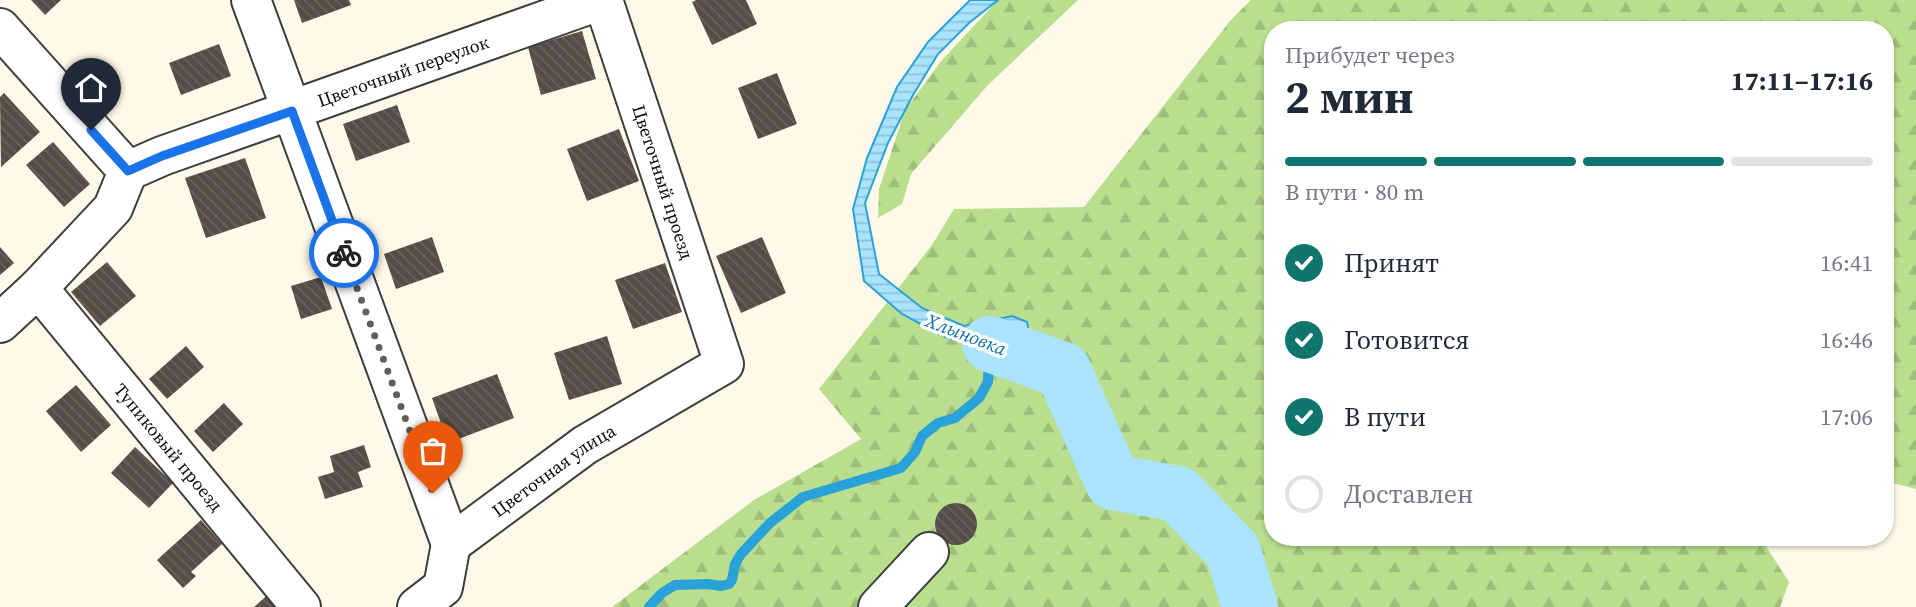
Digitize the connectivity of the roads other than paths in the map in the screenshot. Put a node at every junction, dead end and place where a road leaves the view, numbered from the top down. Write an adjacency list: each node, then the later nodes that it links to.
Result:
1 (251, 0): 4 (street)
2 (603, 0): 4 (street, Цветочный переулок); 8 (street, Цветочный проезд)
3 (0, 29): 5 (street)
4 (292, 111): 5 (street, Цветочный переулок); 9 (street)
5 (128, 171): 6 (street)
6 (38, 288): 7 (street); 11 (street, Тупиковый проезд)
7 (0, 323)
8 (723, 363): 9 (street, Цветочная улица)
9 (451, 544): 12 (street)
10 (929, 552): 13 (street)
11 (300, 607)
12 (417, 607)
13 (878, 607)

